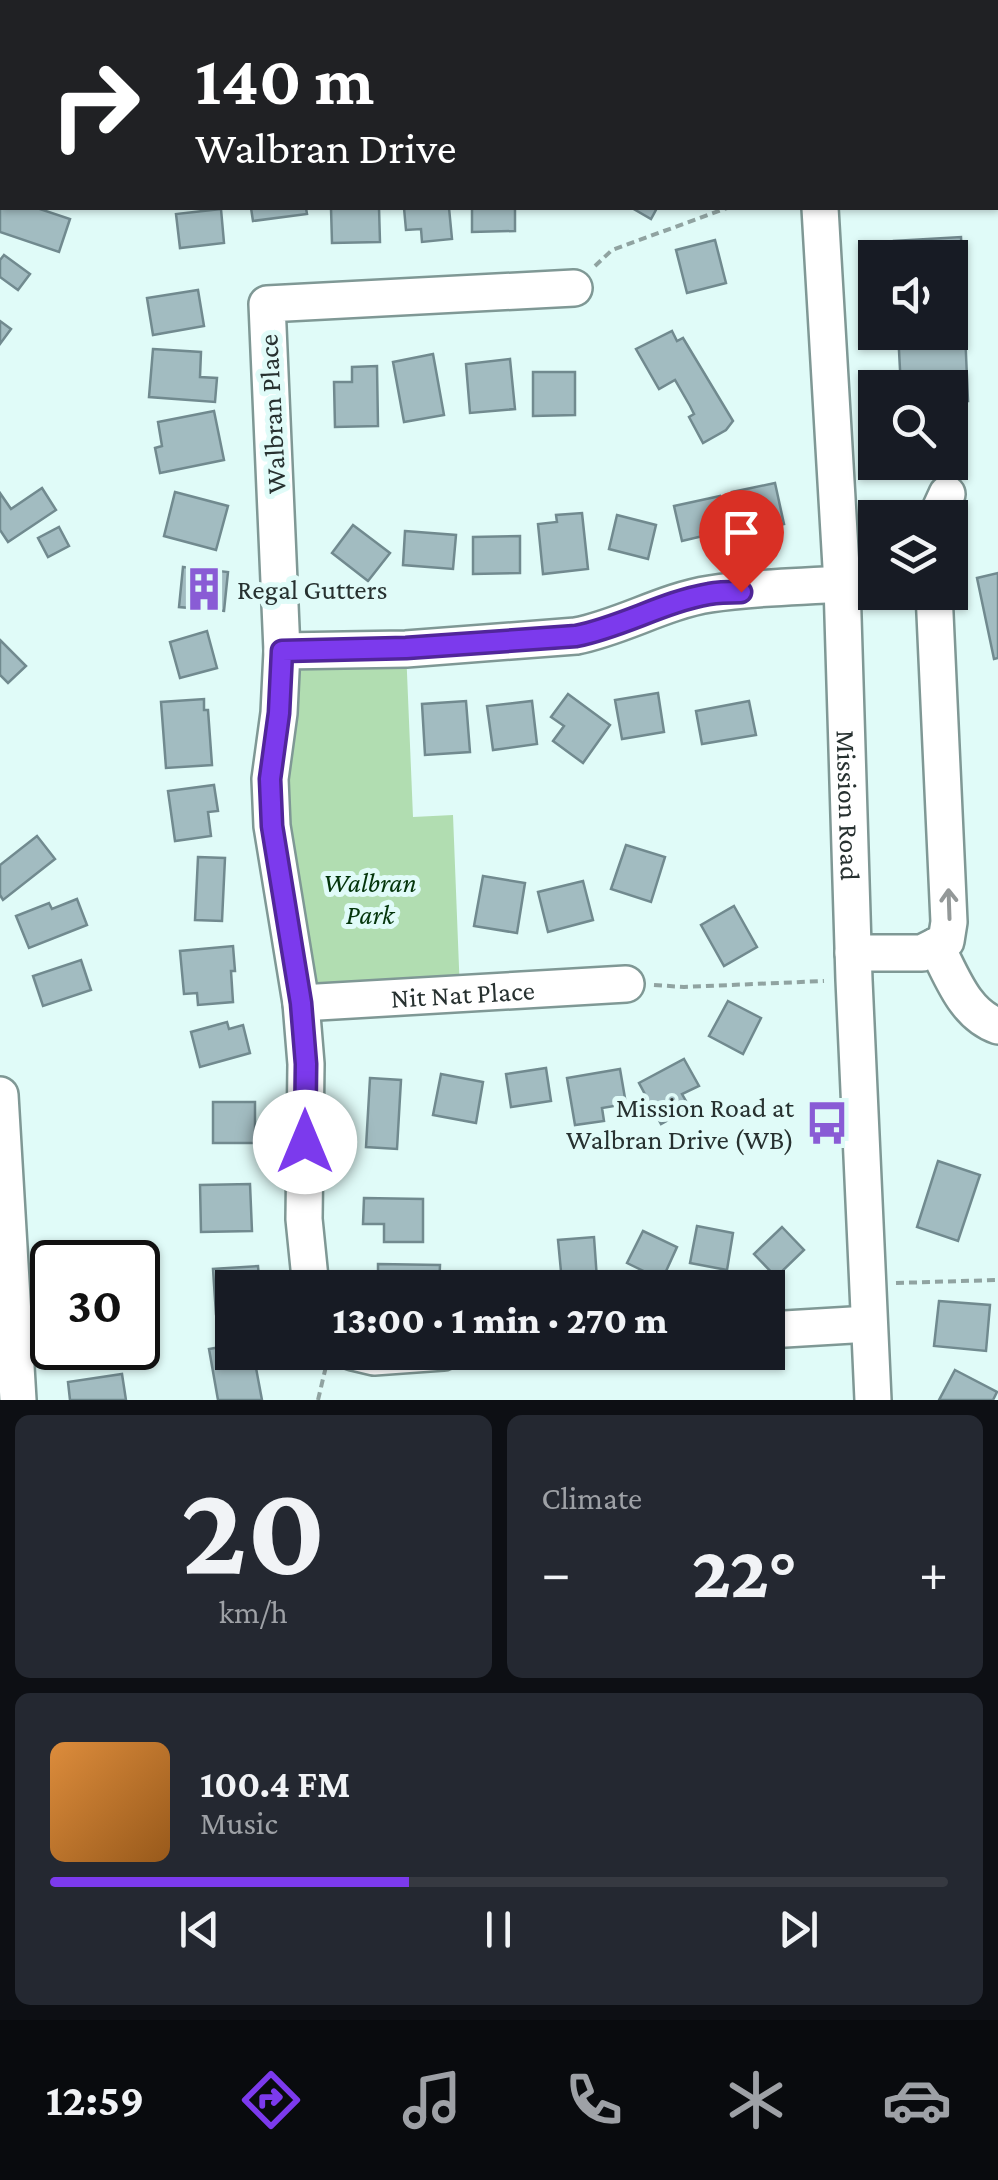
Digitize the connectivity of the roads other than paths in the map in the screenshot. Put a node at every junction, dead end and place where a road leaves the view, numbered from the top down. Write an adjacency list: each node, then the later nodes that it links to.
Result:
1 (820, 210): 3 (street, Mission Road)
2 (574, 288): 5 (street, Walbran Place)
3 (853, 572): 5 (street); 7 (street, Mission Road)
4 (935, 610): 6 (street, one-way to 4)
5 (282, 651): 9 (street)
6 (936, 946): 7 (street); 10 (street)
7 (854, 966): 13 (street, Mission Road)
8 (626, 984): 9 (street, Nit Nat Place)
9 (301, 1003): 12 (street)
10 (998, 1026)
11 (0, 1095): 15 (street)
12 (309, 1270)
13 (868, 1324): 14 (street); 16 (street, Mission Road)
14 (785, 1329)
15 (18, 1400)
16 (873, 1400)

